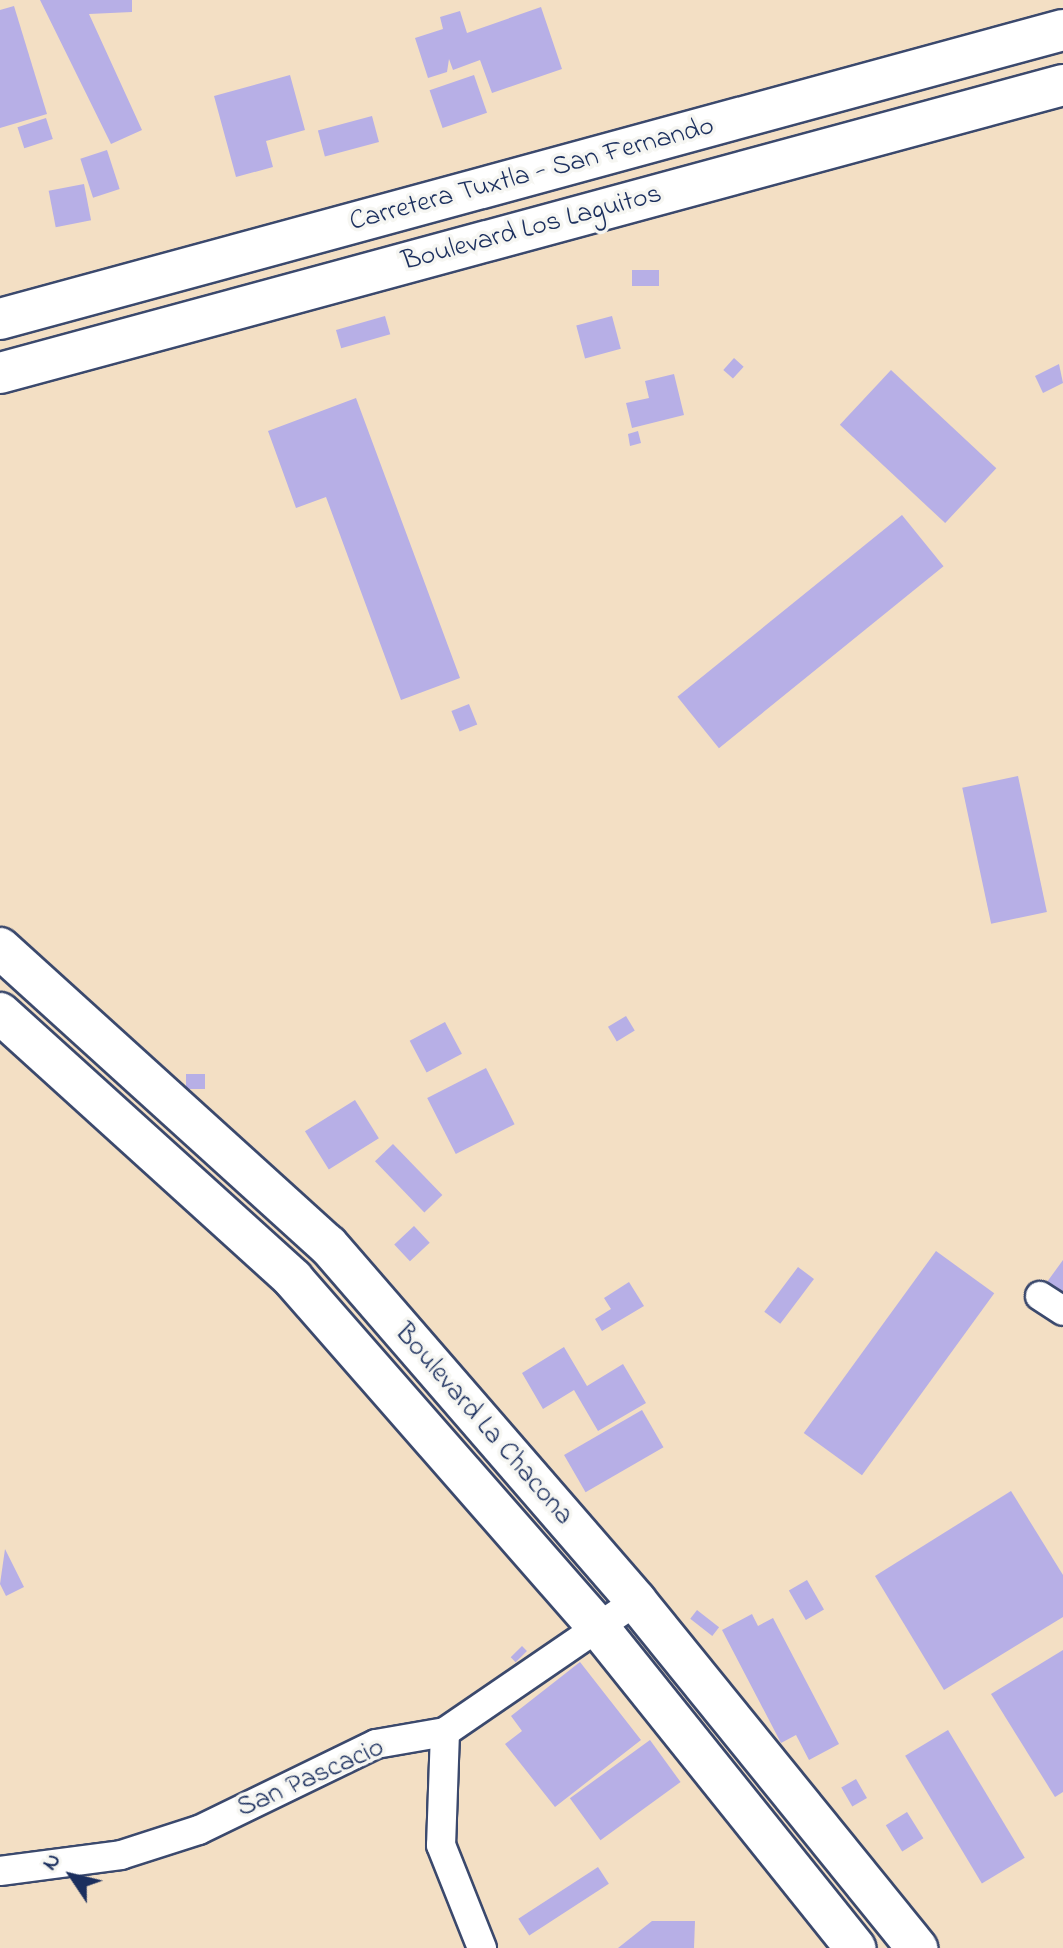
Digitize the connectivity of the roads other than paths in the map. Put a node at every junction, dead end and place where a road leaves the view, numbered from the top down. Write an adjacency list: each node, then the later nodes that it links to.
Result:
1 (1063, 30): 3 (main road, Carretera Tuxtla - San Fernando)
2 (1063, 85): 4 (main road, Boulevard Los Laguitos)
3 (0, 319)
4 (0, 373)
5 (0, 948): 7 (main road, Boulevard La Chacona)
6 (0, 1013): 8 (main road, Boulevard La Chacona)
7 (636, 1601): 8 (street, San Pascacio); 13 (main road, Boulevard La Chacona)
8 (599, 1628): 9 (street, San Pascacio); 12 (main road, Boulevard La Chacona)
9 (445, 1732): 10 (street, San Pascacio); 11 (street)
10 (0, 1871)
11 (482, 1948)
12 (855, 1948)
13 (917, 1948)

